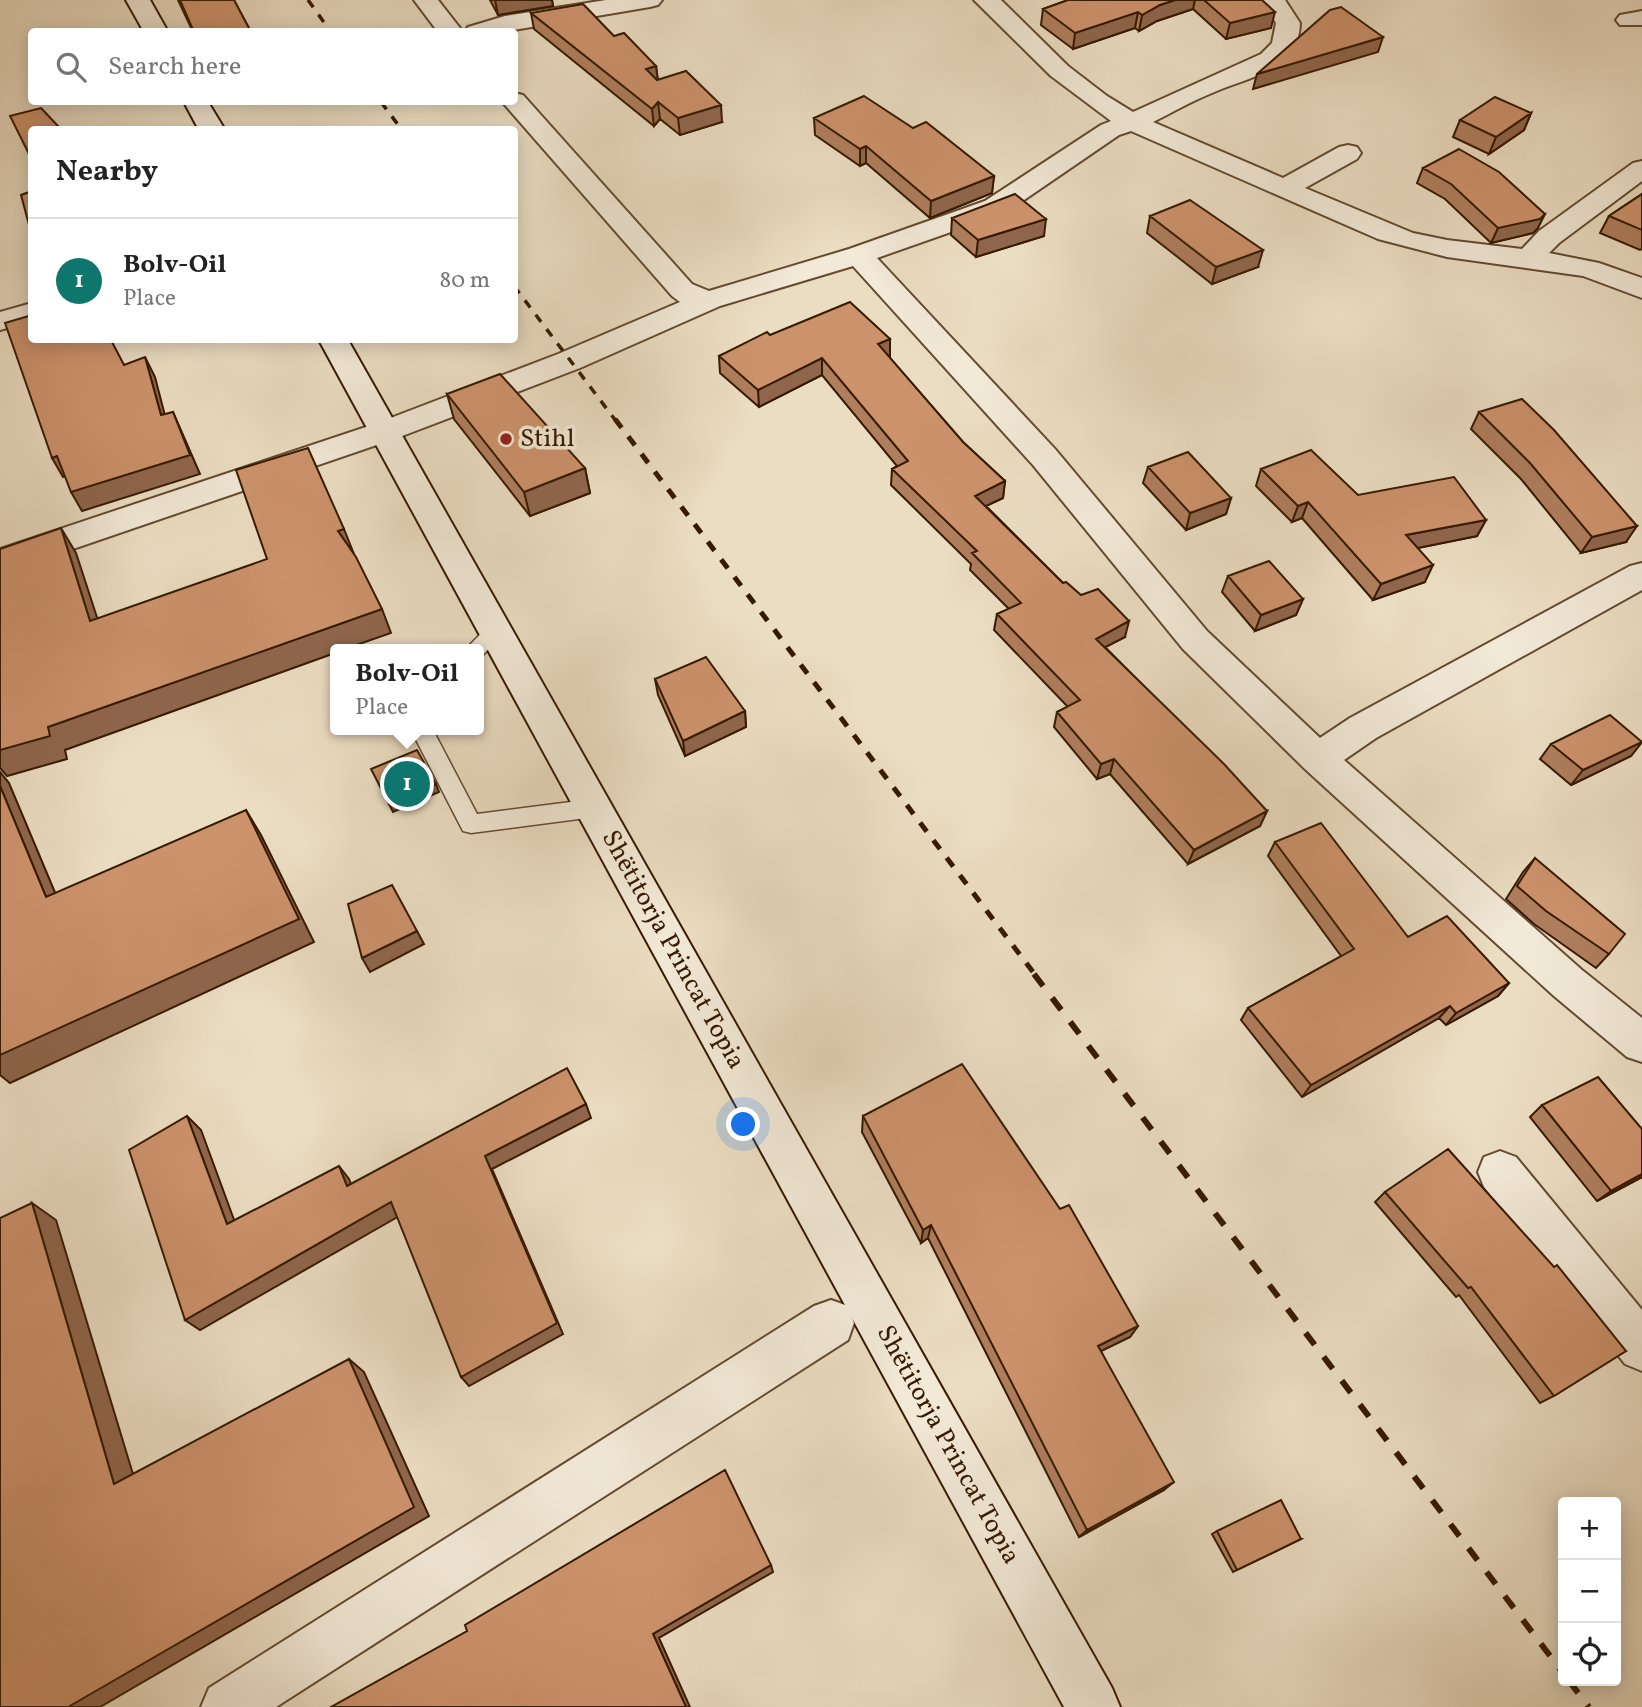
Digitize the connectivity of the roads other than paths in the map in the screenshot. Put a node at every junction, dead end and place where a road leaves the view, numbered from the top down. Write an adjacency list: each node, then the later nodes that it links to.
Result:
1 (138, 0): 6 (street)
2 (426, 0): 7 (street)
3 (650, 0): 8 (street)
4 (986, 0): 11 (street)
5 (1273, 0): 11 (street)
6 (154, 28)
7 (441, 28)
8 (489, 28)
9 (198, 105): 12 (street)
10 (518, 105): 19 (street)
11 (1131, 123): 15 (street); 16 (street)
12 (210, 126)
13 (1348, 153): 15 (street)
14 (1642, 169): 17 (street)
15 (1284, 188): 17 (street)
16 (859, 255): 19 (street); 28 (street)
17 (1528, 259): 18 (street)
18 (1642, 289)
19 (680, 301): 23 (street)
20 (28, 313): 21 (street)
21 (0, 321)
22 (335, 343): 23 (street, Shëtitorja Princat Topia)
23 (386, 432): 24 (street); 26 (street, Shëtitorja Princat Topia)
24 (0, 562)
25 (1642, 575): 28 (street)
26 (486, 640): 29 (street, Shëtitorja Princat Topia)
27 (425, 735): 29 (lane)
28 (1318, 759): 30 (street)
29 (594, 808): 35 (street, Shëtitorja Princat Topia)
30 (1642, 1043)
31 (1500, 1172): 33 (street)
32 (831, 1323): 34 (street)
33 (1642, 1347)
34 (228, 1707)
35 (1093, 1707)

